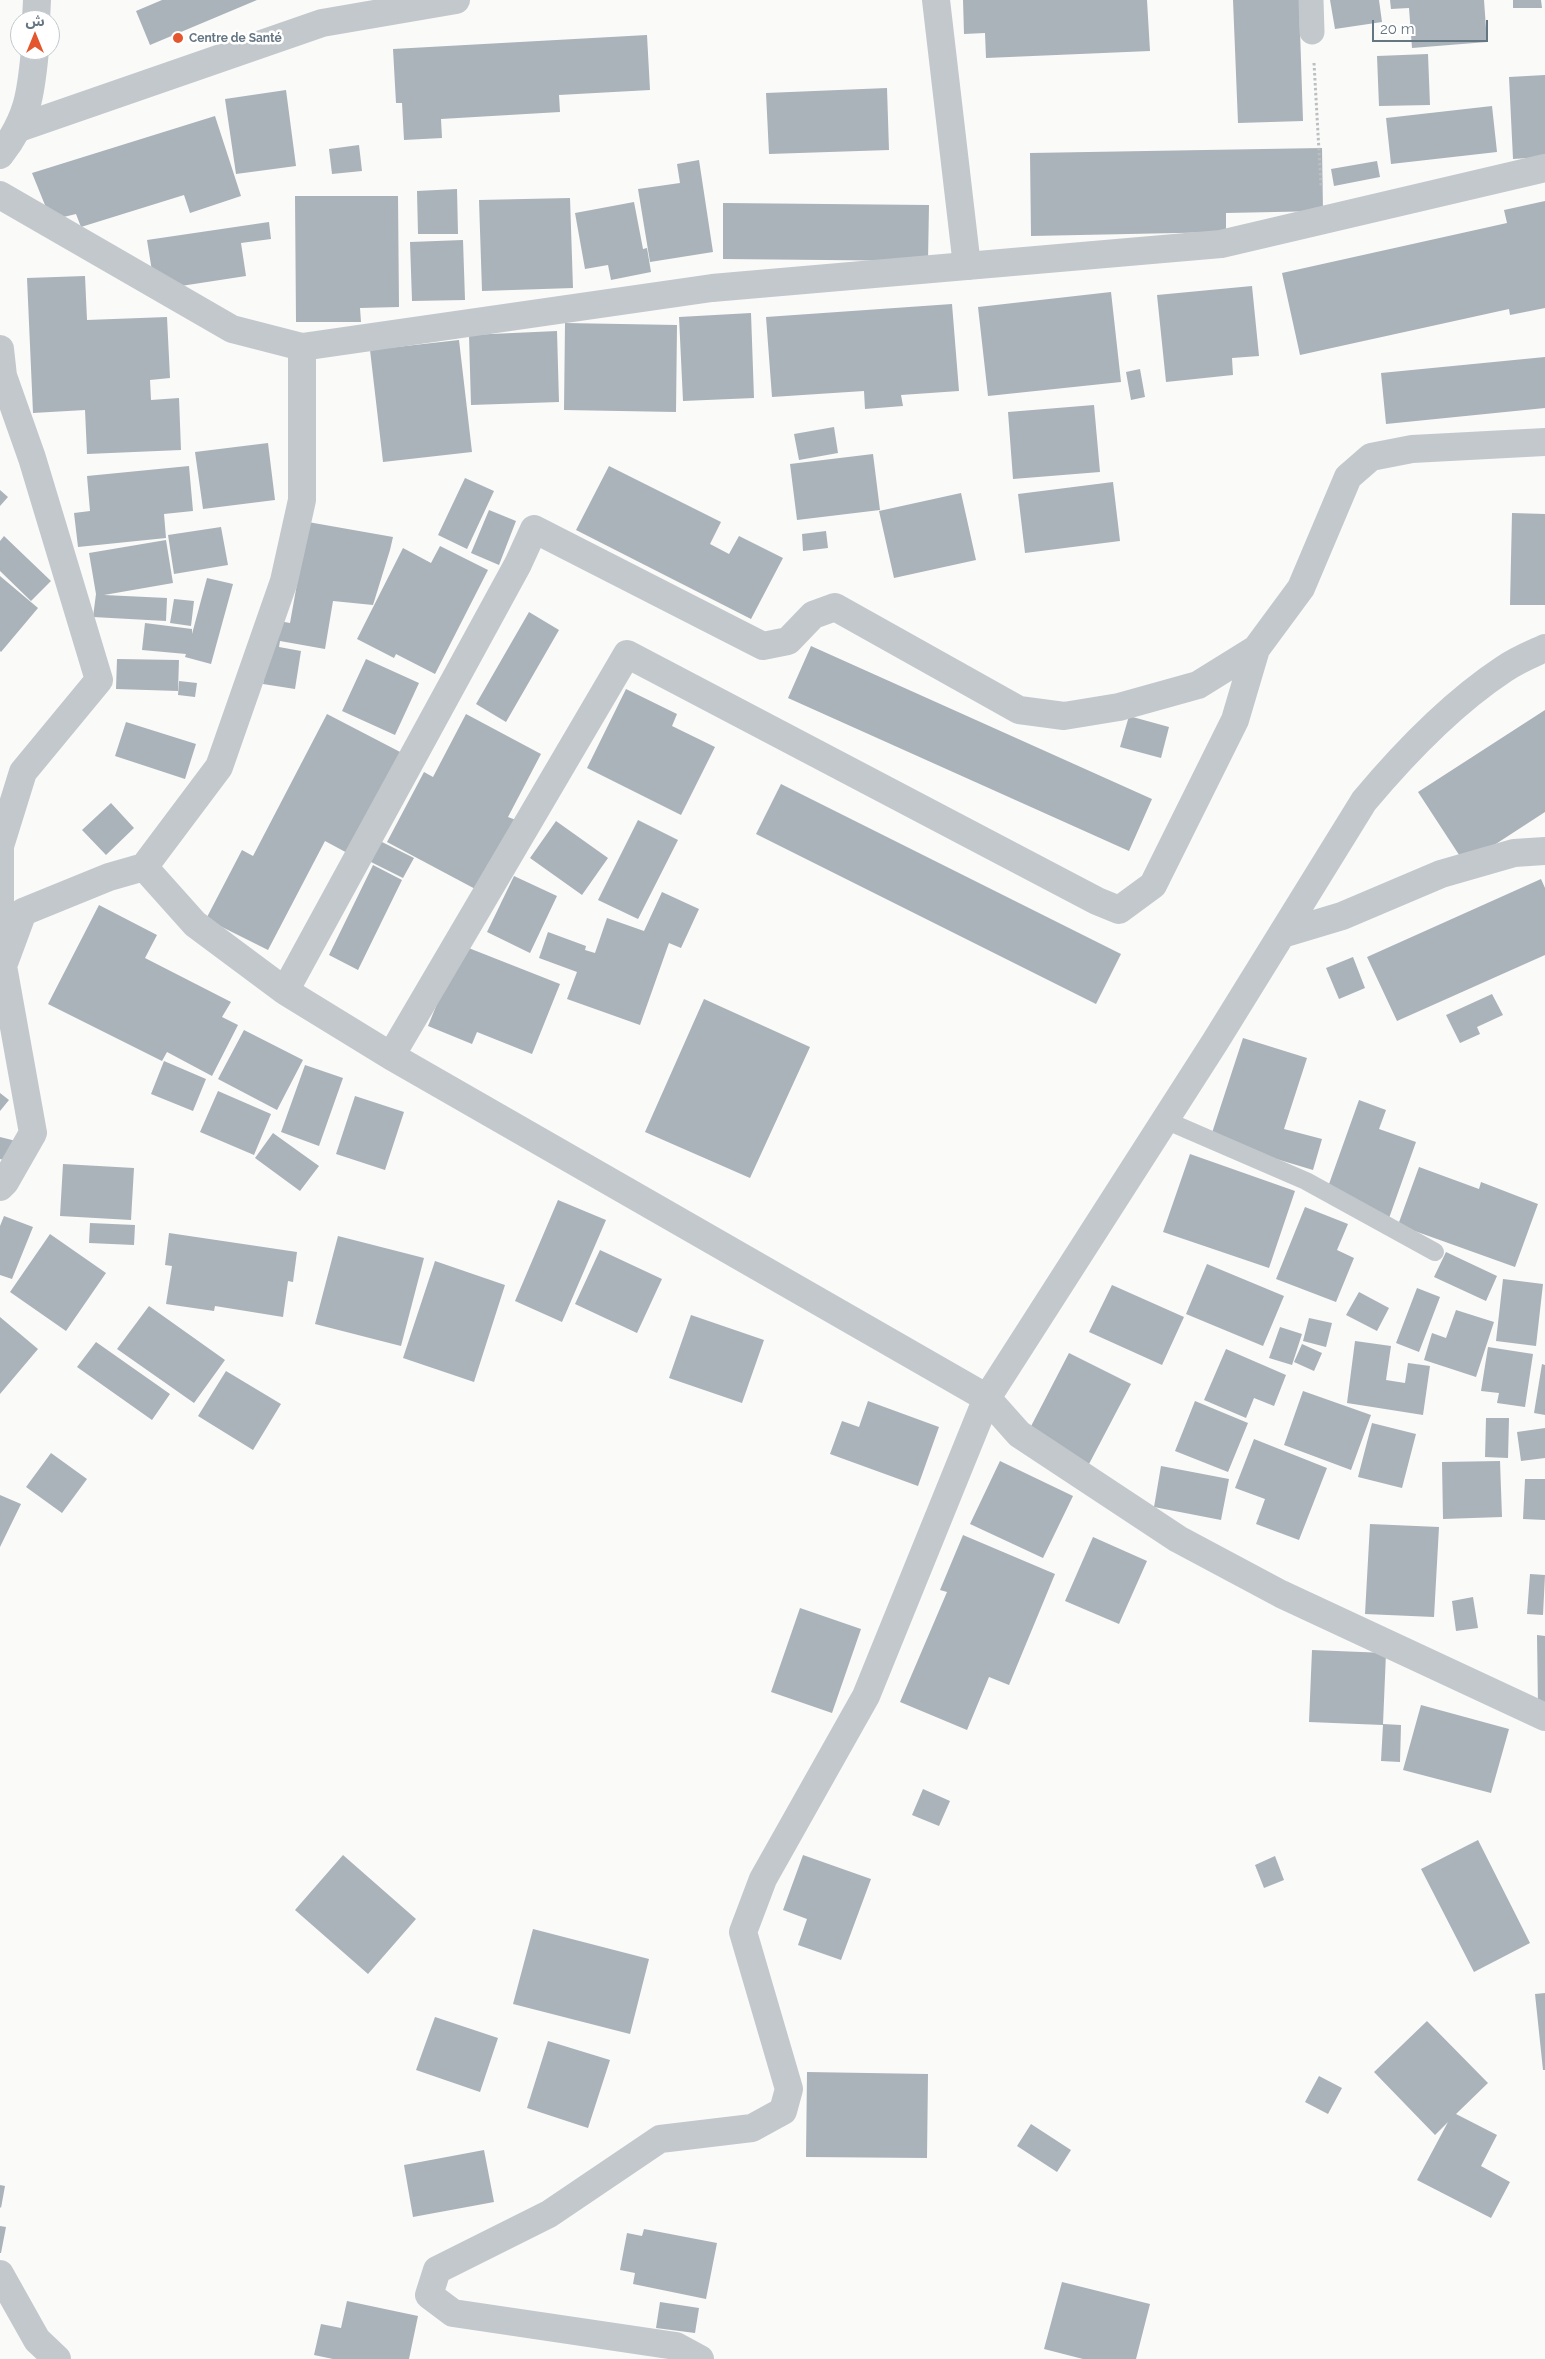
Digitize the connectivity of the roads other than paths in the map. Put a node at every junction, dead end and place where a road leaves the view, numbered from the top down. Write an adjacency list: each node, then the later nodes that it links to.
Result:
1 (456, 0): 6 (street)
2 (936, 0): 10 (street)
3 (1311, 0): 4 (street)
4 (1312, 32)
5 (34, 60): 6 (street)
6 (19, 128): 7 (street)
7 (1, 153)
8 (1545, 168): 10 (street)
9 (0, 195): 11 (street)
10 (967, 266): 11 (street)
11 (302, 347): 17 (street)
12 (0, 349): 19 (street)
13 (1545, 442): 15 (street)
14 (1545, 648): 18 (street)
15 (1256, 649): 20 (street); 21 (street)
16 (1545, 851): 18 (street)
17 (144, 867): 19 (street); 20 (street)
18 (1282, 934): 22 (street)
19 (3, 966): 23 (street)
20 (285, 991): 21 (street)
21 (391, 1056): 25 (street)
22 (1165, 1120): 24 (lane); 25 (street)
23 (0, 1187)
24 (1435, 1252)
25 (987, 1398): 26 (street); 29 (street)
26 (1545, 1717)
27 (0, 2274): 28 (street)
28 (57, 2359)
29 (700, 2359)

